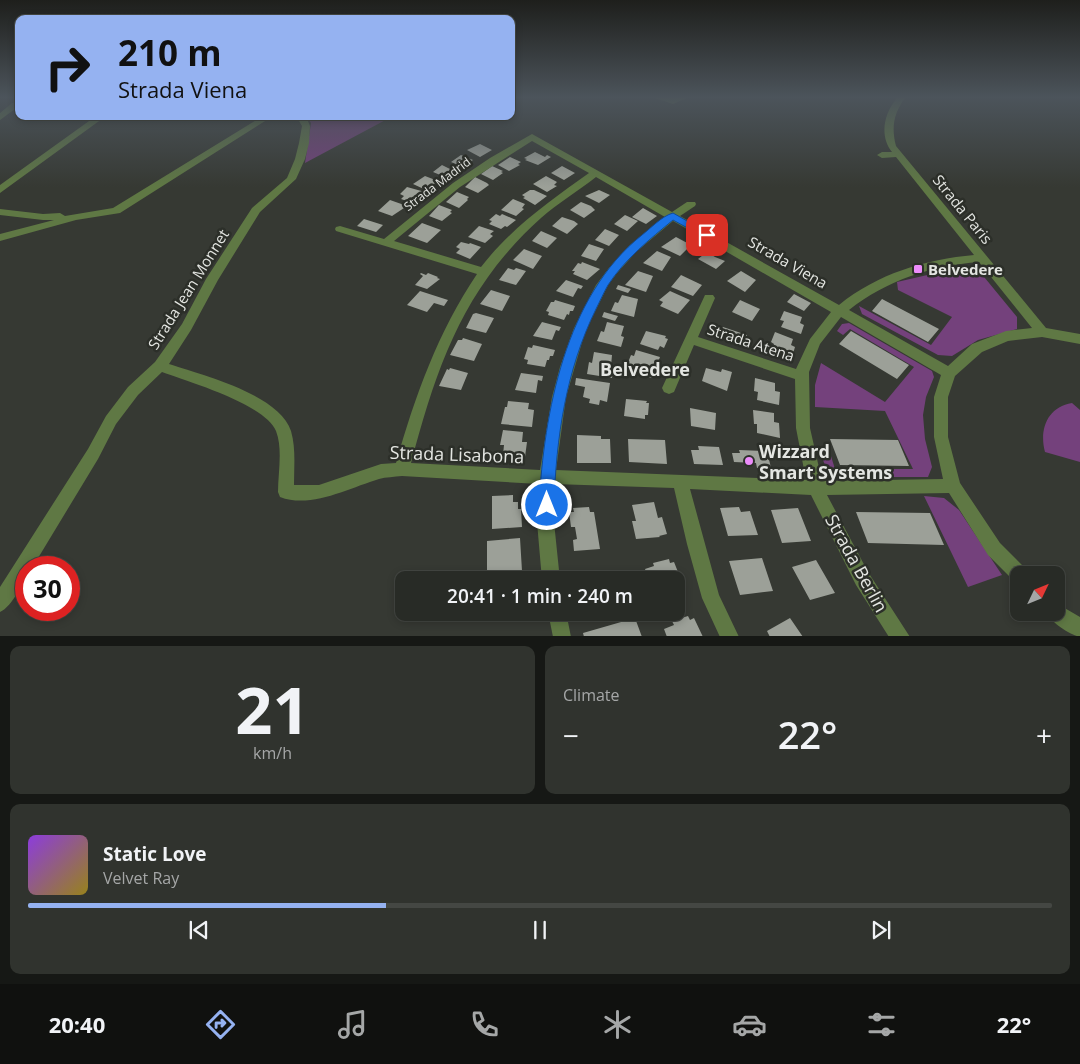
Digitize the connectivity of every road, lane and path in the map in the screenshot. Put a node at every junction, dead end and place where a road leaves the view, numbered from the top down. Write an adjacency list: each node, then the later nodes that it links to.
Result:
1 (86, 128): 9 (street)
2 (249, 128): 13 (street)
3 (306, 128): 24 (street, Strada Jean Monnet)
4 (888, 128): 6 (street, Strada Paris)
5 (532, 137): 8 (street, Strada Viena); 16 (street, Strada Madrid)
6 (898, 154): 7 (street); 17 (street, Strada Paris)
7 (882, 155)
8 (596, 173): 12 (street, Strada Viena); 18 (street)
9 (0, 190)
10 (692, 204): 12 (street)
11 (0, 212): 13 (street)
12 (673, 216): 20 (street, Strada Viena); 29 (street)
13 (75, 218): 15 (street)
14 (340, 229): 16 (street)
15 (0, 238)
16 (387, 242): 18 (street)
17 (981, 258): 20 (street); 21 (street, Strada Paris)
18 (484, 272): 28 (street)
19 (709, 298): 22 (street, Strada Atena)
20 (839, 310): 25 (street, Strada Viena); 26 (street, Strada Berlin)
21 (1042, 332): 23 (street); 25 (street)
22 (690, 339): 26 (street, Strada Atena); 27 (street, Strada Atena)
23 (1080, 339)
24 (160, 366): 28 (street, Strada Lisabona); 35 (street, Strada Jean Monnet)
25 (949, 373): 31 (street)
26 (802, 376): 32 (street, Strada Berlin)
27 (669, 388)
28 (402, 469): 29 (street, Strada Lisabona)
29 (547, 477): 30 (street, Strada Lisabona); 34 (street)
30 (680, 481): 32 (street, Strada Lisabona); 40 (street)
31 (953, 486): 32 (street, Strada Lisabona); 33 (street)
32 (815, 488): 41 (street, Strada Berlin)
33 (1011, 566)
34 (549, 571)
35 (0, 603)
36 (1065, 618): 38 (street)
37 (560, 621): 39 (street)
38 (1080, 628)
39 (562, 636)
40 (730, 636)
41 (901, 636)

